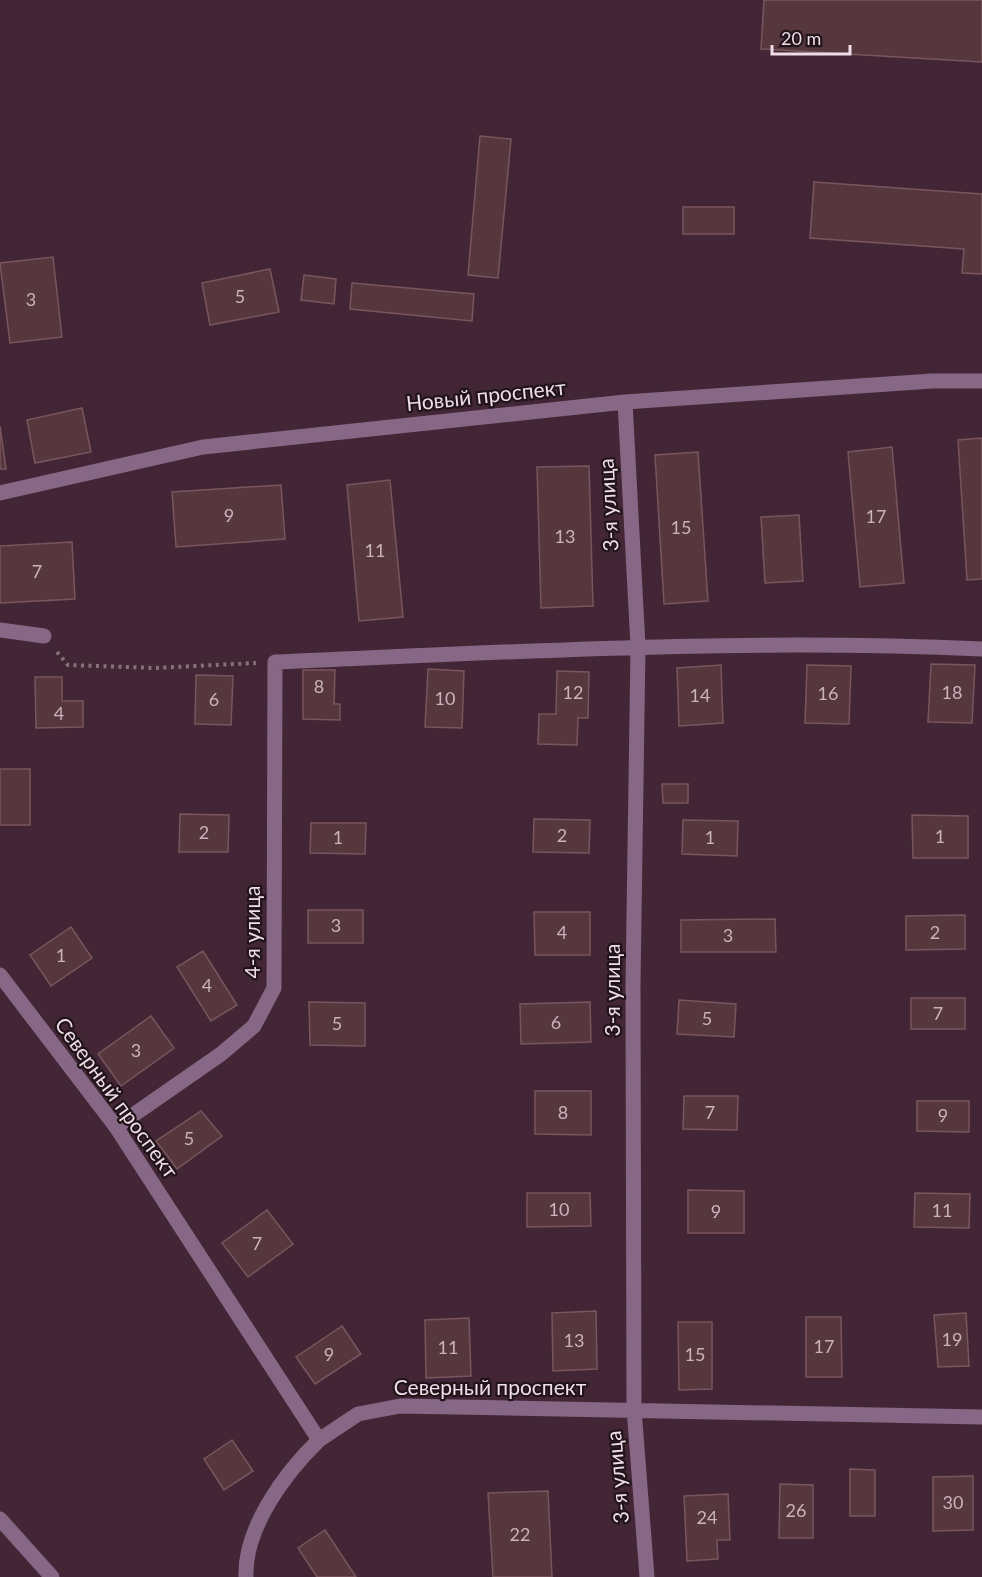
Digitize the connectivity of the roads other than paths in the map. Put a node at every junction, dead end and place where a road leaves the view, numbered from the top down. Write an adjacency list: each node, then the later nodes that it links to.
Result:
1 (982, 381): 2 (street, Новый проспект)
2 (625, 402): 3 (street, Новый проспект); 6 (street, 3-я улица)
3 (0, 493)
4 (0, 630): 5 (street)
5 (44, 636)
6 (638, 646): 7 (street); 9 (street, 4-я улица); 10 (street, 3-я улица)
7 (982, 649)
8 (0, 975): 9 (street, Северный проспект)
9 (116, 1127): 12 (street, Северный проспект)
10 (634, 1409): 11 (street, Северный проспект); 12 (street, Северный проспект); 16 (street, 3-я улица)
11 (982, 1417)
12 (319, 1440): 15 (street)
13 (0, 1519): 14 (street)
14 (52, 1577)
15 (246, 1577)
16 (647, 1577)

